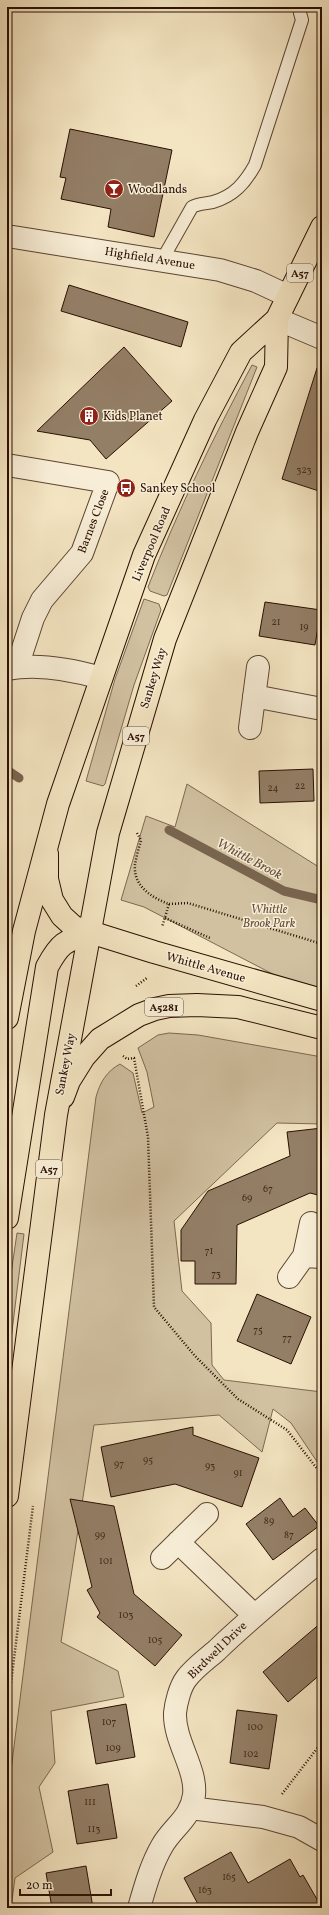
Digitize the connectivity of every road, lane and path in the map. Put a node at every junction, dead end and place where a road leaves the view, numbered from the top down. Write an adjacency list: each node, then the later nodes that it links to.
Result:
1 (300, 13): 4 (lane)
2 (322, 226): 5 (main road, Liverpool Road / A57)
3 (7, 236): 4 (street, Highfield Avenue)
4 (162, 260): 5 (street, Highfield Avenue)
5 (288, 296): 6 (main road, Liverpool Road / A57)
6 (277, 319): 7 (street); 9 (main road, Liverpool Road / A57); 12 (main road, Liverpool Road / A57)
7 (322, 338)
8 (7, 464): 11 (street, Barnes Close)
9 (165, 639): 19 (main road, Sankey Way / A57)
10 (258, 667): 13 (street)
11 (12, 668): 12 (street)
12 (101, 678): 17 (main road, A57)
13 (254, 696): 14 (street); 15 (street)
14 (322, 709)
15 (250, 728)
16 (141, 840): 18 (path)
17 (46, 850): 19 (main road, Whittle Avenue); 24 (main road, A57)
18 (169, 904): 20 (path); 21 (path)
19 (90, 934): 21 (main road, Whittle Avenue); 27 (main road, Sankey Way / A57); 28 (main road)
20 (322, 944)
21 (154, 952): 22 (path); 23 (main road, Whittle Avenue)
22 (135, 986)
23 (322, 1000)
24 (7, 1018)
25 (322, 1028): 27 (main road, A5281)
26 (120, 1054): 32 (path)
27 (56, 1115): 33 (main road, Sankey Way / A57)
28 (7, 1218)
29 (311, 1223): 30 (street)
30 (313, 1256): 31 (street)
31 (289, 1277)
32 (322, 1475)
33 (7, 1496)
34 (206, 1514): 35 (street)
35 (178, 1542): 36 (street); 38 (street, Birdwell Drive)
36 (162, 1558)
37 (322, 1559): 38 (street, Birdwell Drive)
38 (254, 1615): 40 (street, Birdwell Drive)
39 (322, 1742): 41 (path)
40 (190, 1808): 41 (street); 43 (street, Birdwell Drive)
41 (263, 1817): 42 (street)
42 (322, 1840)
43 (139, 1908)

